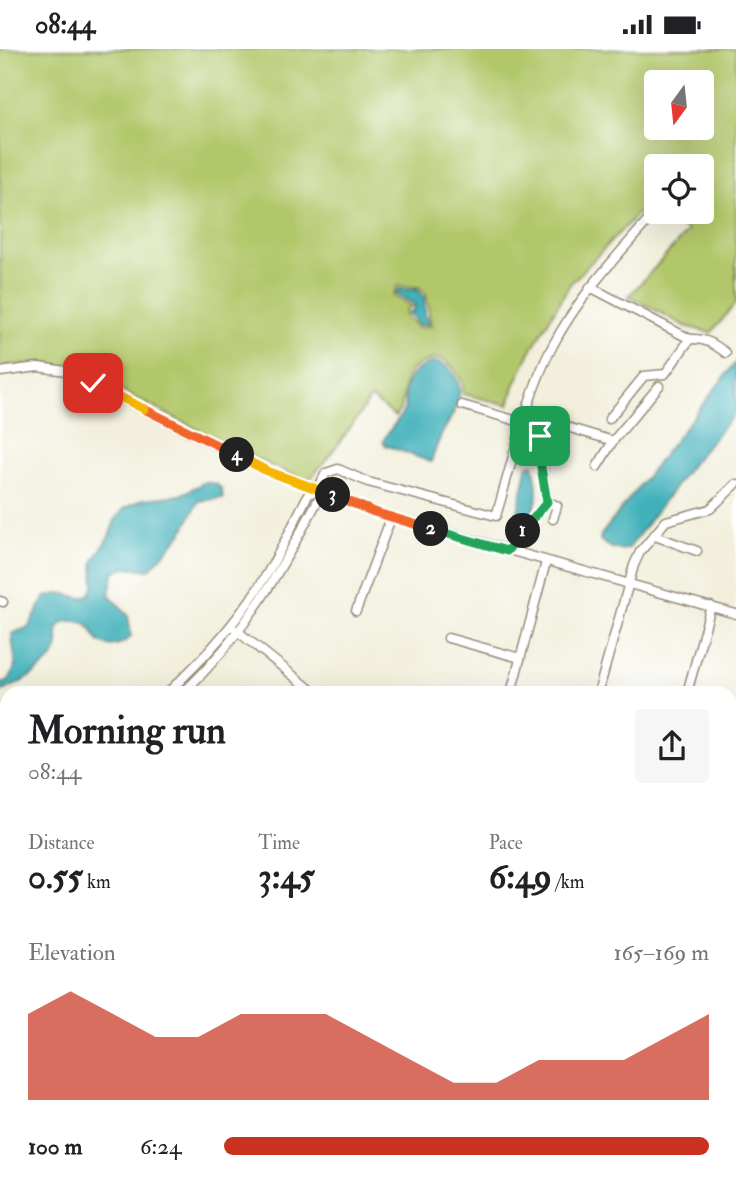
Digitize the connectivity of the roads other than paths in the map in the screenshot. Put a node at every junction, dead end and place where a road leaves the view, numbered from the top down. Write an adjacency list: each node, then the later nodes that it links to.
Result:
1 (645, 224): 2 (street)
2 (590, 287): 3 (street); 9 (street)
3 (690, 338): 4 (street); 8 (street)
4 (726, 353)
5 (0, 372): 13 (street)
6 (659, 386): 10 (street)
7 (462, 405): 9 (street)
8 (609, 419)
9 (524, 423): 13 (street)
10 (613, 441): 11 (street); 14 (street)
11 (597, 467)
12 (736, 484): 17 (street)
13 (317, 488): 15 (street); 25 (street); 26 (street)
14 (547, 502): 16 (street); 18 (street)
15 (391, 518): 18 (street); 23 (street)
16 (553, 519)
17 (655, 536): 19 (street); 21 (street)
18 (507, 551): 20 (street)
19 (697, 551)
20 (547, 562): 21 (street); 28 (street)
21 (629, 584): 22 (street); 35 (street)
22 (711, 606): 24 (street); 36 (street)
23 (356, 611)
24 (736, 614)
25 (230, 626): 26 (street); 29 (street)
26 (239, 633): 32 (street); 33 (street)
27 (447, 638): 28 (street)
28 (520, 658): 34 (street)
29 (181, 679): 30 (street); 31 (street)
30 (174, 686)
31 (186, 686)
32 (193, 686)
33 (306, 686)
34 (513, 686)
35 (600, 686)
36 (689, 686)

